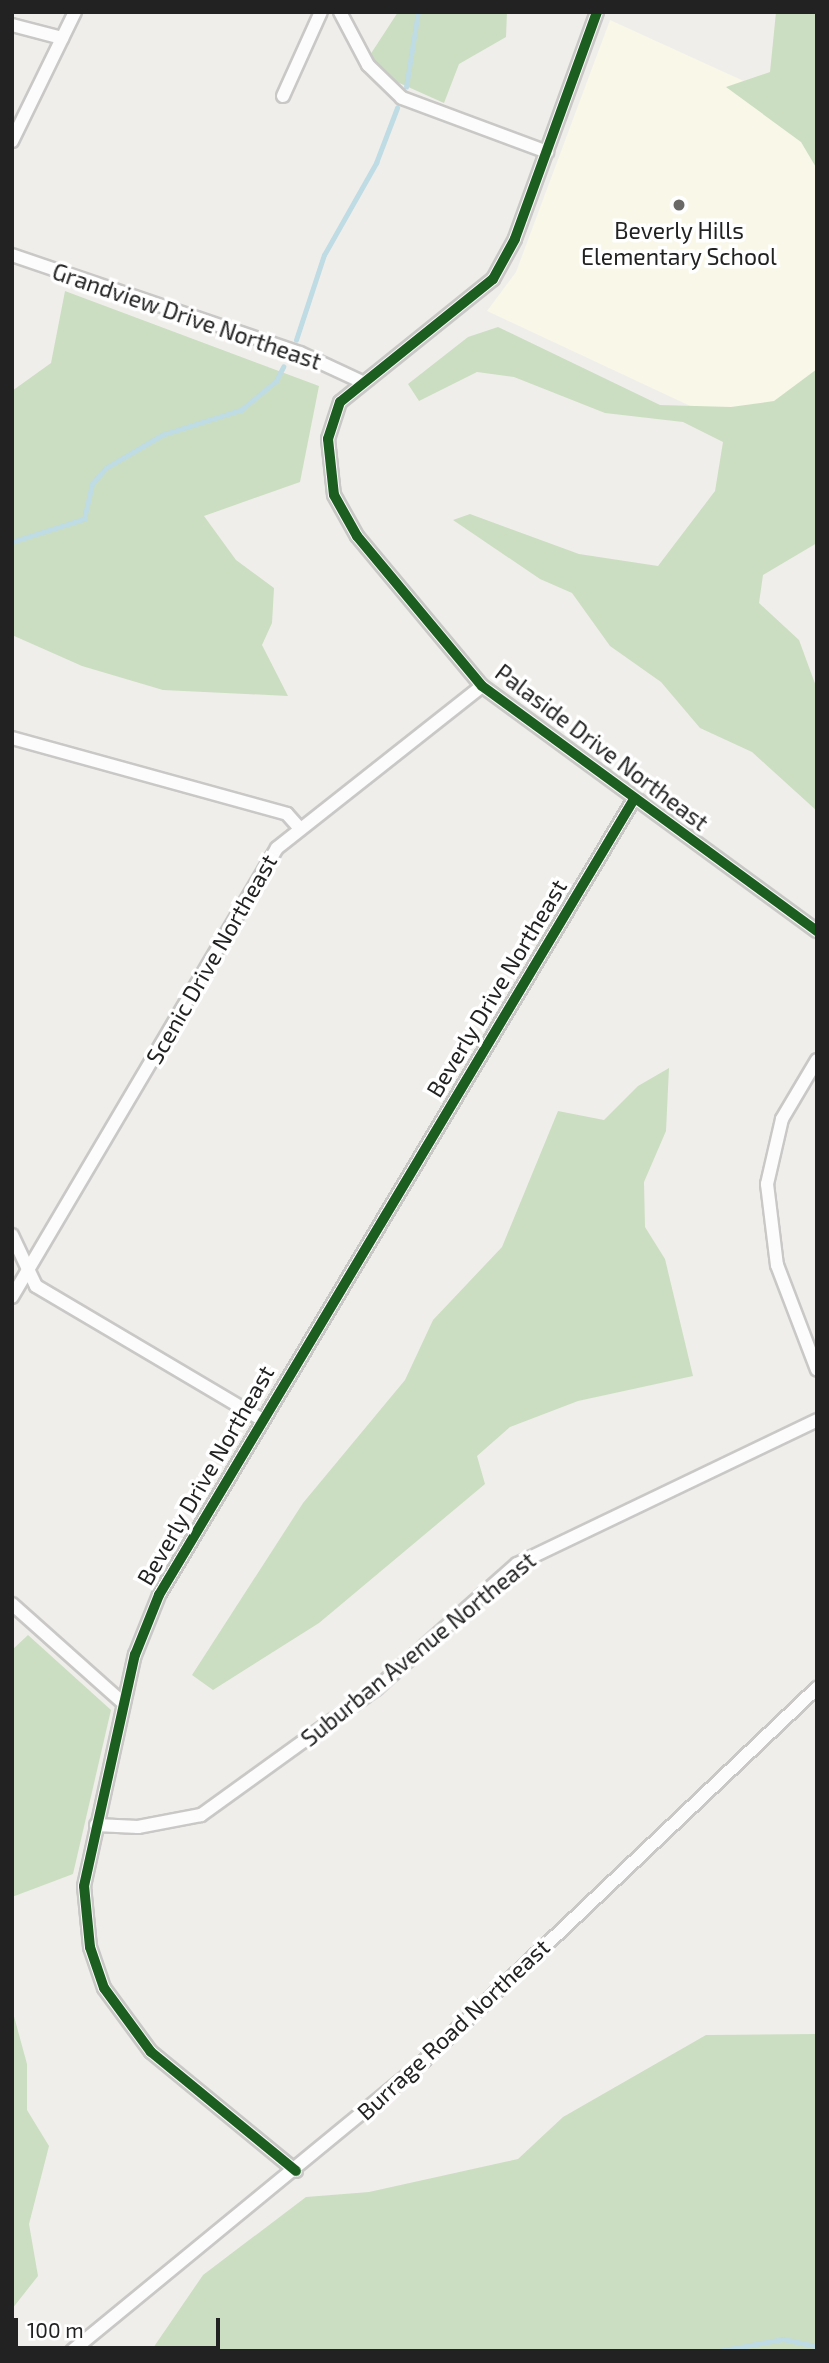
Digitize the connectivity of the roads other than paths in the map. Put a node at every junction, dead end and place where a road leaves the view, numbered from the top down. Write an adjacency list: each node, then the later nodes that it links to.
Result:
1 (75, 12): 6 (street)
2 (321, 12): 7 (street)
3 (340, 12): 9 (street)
4 (597, 12): 9 (street, Palaside Drive Northeast)
5 (12, 25): 6 (street)
6 (62, 38): 8 (street)
7 (283, 96)
8 (12, 141)
9 (547, 152): 11 (street, Palaside Drive Northeast)
10 (12, 255): 11 (street, Grandview Drive Northeast)
11 (360, 381): 12 (street, Palaside Drive Northeast)
12 (482, 686): 14 (street, Palaside Drive Northeast); 15 (street, Scenic Drive Northeast)
13 (12, 738): 15 (street)
14 (634, 799): 16 (street, Palaside Drive Northeast); 22 (street, Beverly Drive Northeast)
15 (297, 825): 19 (street, Scenic Drive Northeast)
16 (817, 931)
17 (817, 1060): 21 (street)
18 (12, 1235): 19 (street)
19 (27, 1272): 20 (street, Scenic Drive Northeast); 22 (street)
20 (12, 1297)
21 (817, 1370)
22 (261, 1419): 26 (street, Beverly Drive Northeast)
23 (817, 1420): 27 (street, Suburban Avenue Northeast)
24 (12, 1604): 26 (street)
25 (817, 1688): 28 (street, Burrage Road Northeast)
26 (123, 1703): 27 (street, Beverly Drive Northeast)
27 (96, 1825): 28 (street, Beverly Drive Northeast)
28 (296, 2171): 29 (street, Burrage Road Northeast)
29 (72, 2351)

